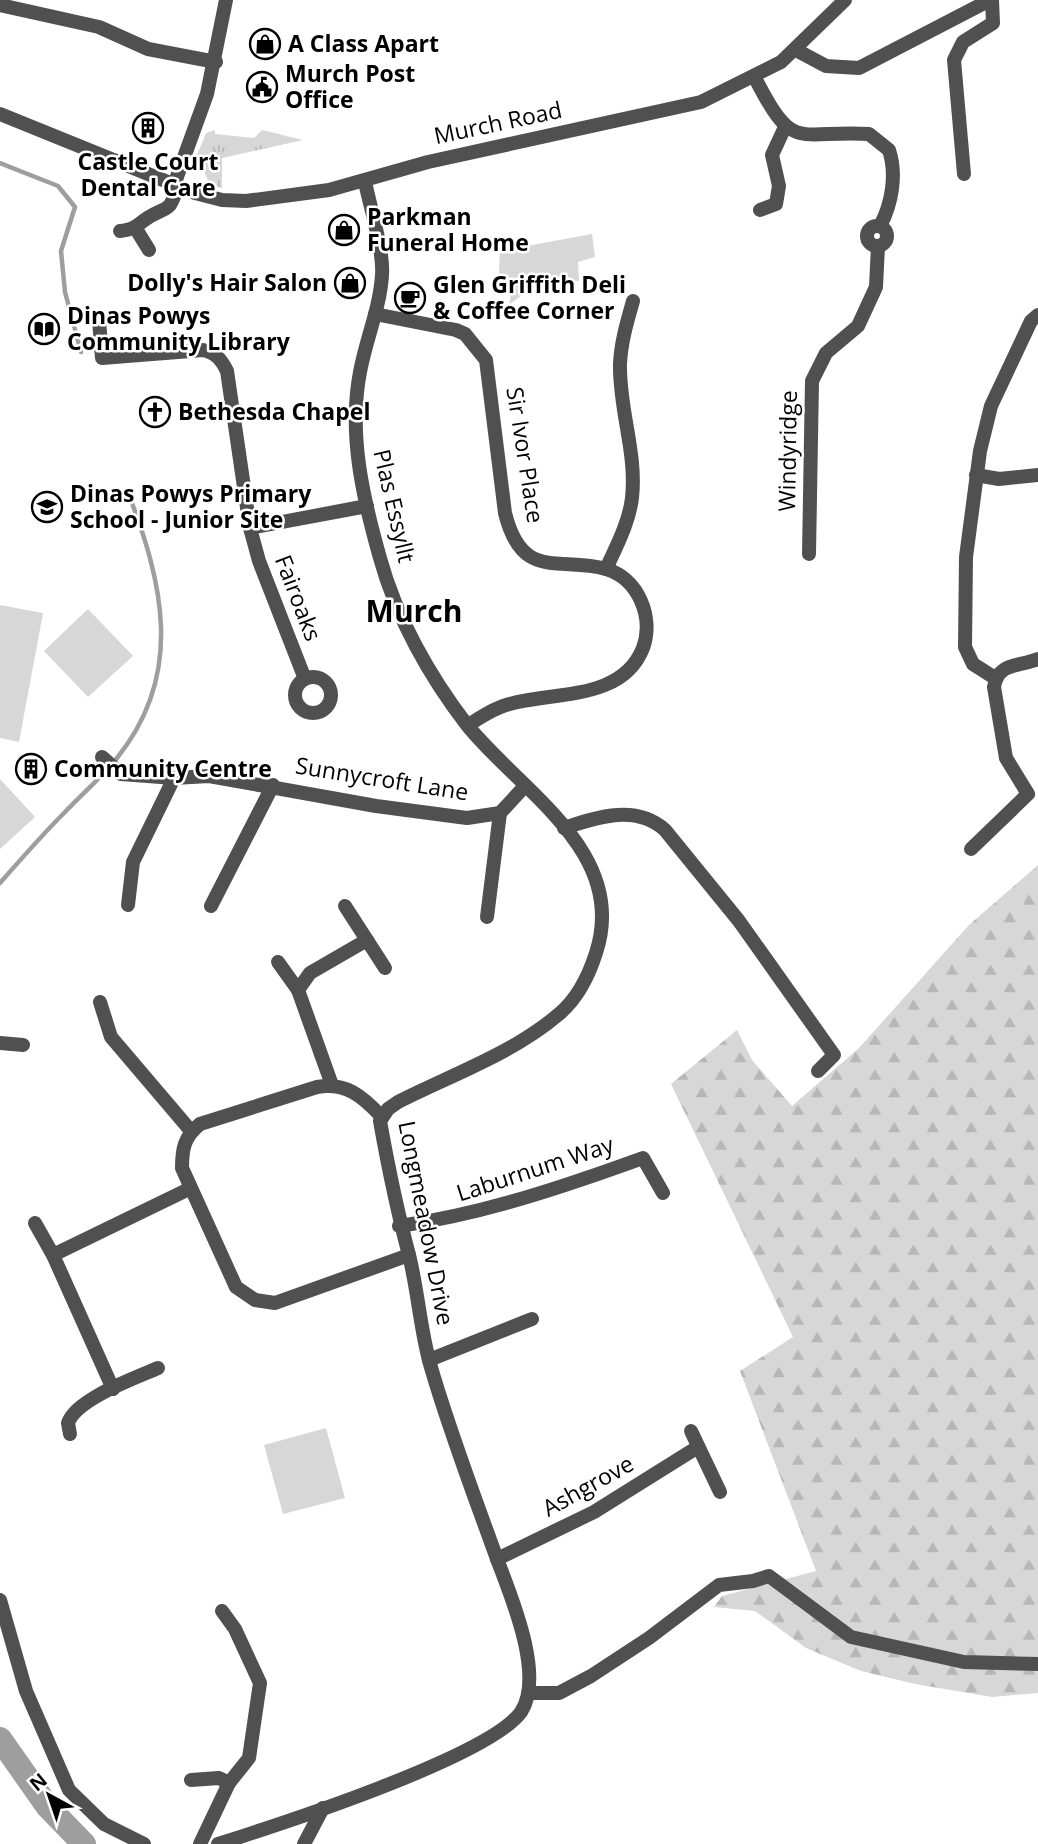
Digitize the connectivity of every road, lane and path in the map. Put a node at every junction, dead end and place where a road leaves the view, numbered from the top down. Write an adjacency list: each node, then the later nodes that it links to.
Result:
1 (226, 0): 6 (street)
2 (845, 0): 5 (street, Murch Road)
3 (991, 0): 5 (street); 10 (street)
4 (0, 5): 6 (street)
5 (796, 50): 7 (street, Murch Road)
6 (216, 62): 12 (street)
7 (754, 76): 9 (street); 11 (street, Murch Road)
8 (0, 114): 12 (street, Murch Road)
9 (785, 127): 13 (street); 25 (street, Windyridge)
10 (964, 174)
11 (365, 182): 12 (street, Murch Road); 18 (street, Plas Essyllt)
12 (176, 186): 14 (street)
13 (760, 210)
14 (136, 229): 15 (street); 16 (street)
15 (120, 231)
16 (149, 250)
17 (633, 300): 26 (street)
18 (375, 314): 23 (street, Plas Essyllt); 26 (street, Sir Ivor Place)
19 (1038, 315): 21 (street)
20 (99, 320): 24 (street, Fairoaks)
21 (976, 475): 22 (street); 28 (street)
22 (1038, 475)
23 (367, 506): 24 (street); 30 (street, Plas Essyllt)
24 (250, 528): 29 (street, Fairoaks)
25 (808, 554)
26 (606, 569): 30 (street)
27 (1038, 659): 28 (street)
28 (995, 678): 37 (street)
29 (305, 679)
30 (468, 725): 34 (street, Plas Essyllt)
31 (102, 757): 32 (street, Sunnycroft Lane)
32 (174, 778): 33 (street, Sunnycroft Lane); 38 (street)
33 (273, 785): 35 (street, Sunnycroft Lane); 39 (street)
34 (525, 786): 35 (street); 36 (street, Plas Essyllt)
35 (500, 813): 41 (street)
36 (565, 828): 49 (street); 51 (street, Longmeadow Drive)
37 (971, 849)
38 (128, 905)
39 (211, 906)
40 (345, 906): 42 (street)
41 (487, 917)
42 (367, 940): 44 (street); 45 (street)
43 (278, 962): 45 (street)
44 (385, 968)
45 (298, 990): 50 (street)
46 (100, 1002): 52 (street)
47 (0, 1043): 48 (street)
48 (23, 1045)
49 (818, 1071)
50 (332, 1085): 51 (street); 52 (street)
51 (381, 1116): 56 (street, Longmeadow Drive)
52 (191, 1131): 53 (street)
53 (189, 1189): 57 (street); 58 (street)
54 (663, 1194): 56 (street, Laburnum Way)
55 (35, 1223): 57 (street)
56 (399, 1226): 58 (street, Longmeadow Drive)
57 (53, 1255): 62 (street)
58 (409, 1255): 60 (street, Longmeadow Drive)
59 (532, 1319): 60 (street)
60 (429, 1360): 67 (street, Longmeadow Drive)
61 (158, 1367): 62 (street)
62 (113, 1389): 64 (street)
63 (691, 1431): 65 (street)
64 (70, 1434)
65 (698, 1447): 66 (street); 67 (street, Ashgrove)
66 (720, 1492)
67 (497, 1559): 71 (street, Longmeadow Drive)
68 (0, 1600): 75 (street)
69 (222, 1611): 73 (street)
70 (1038, 1664): 71 (street)
71 (529, 1693): 74 (street)
72 (191, 1780): 73 (street)
73 (229, 1783): 76 (street)
74 (323, 1808): 77 (street); 78 (street)
75 (144, 1844)
76 (200, 1844)
77 (218, 1844)
78 (304, 1844)

